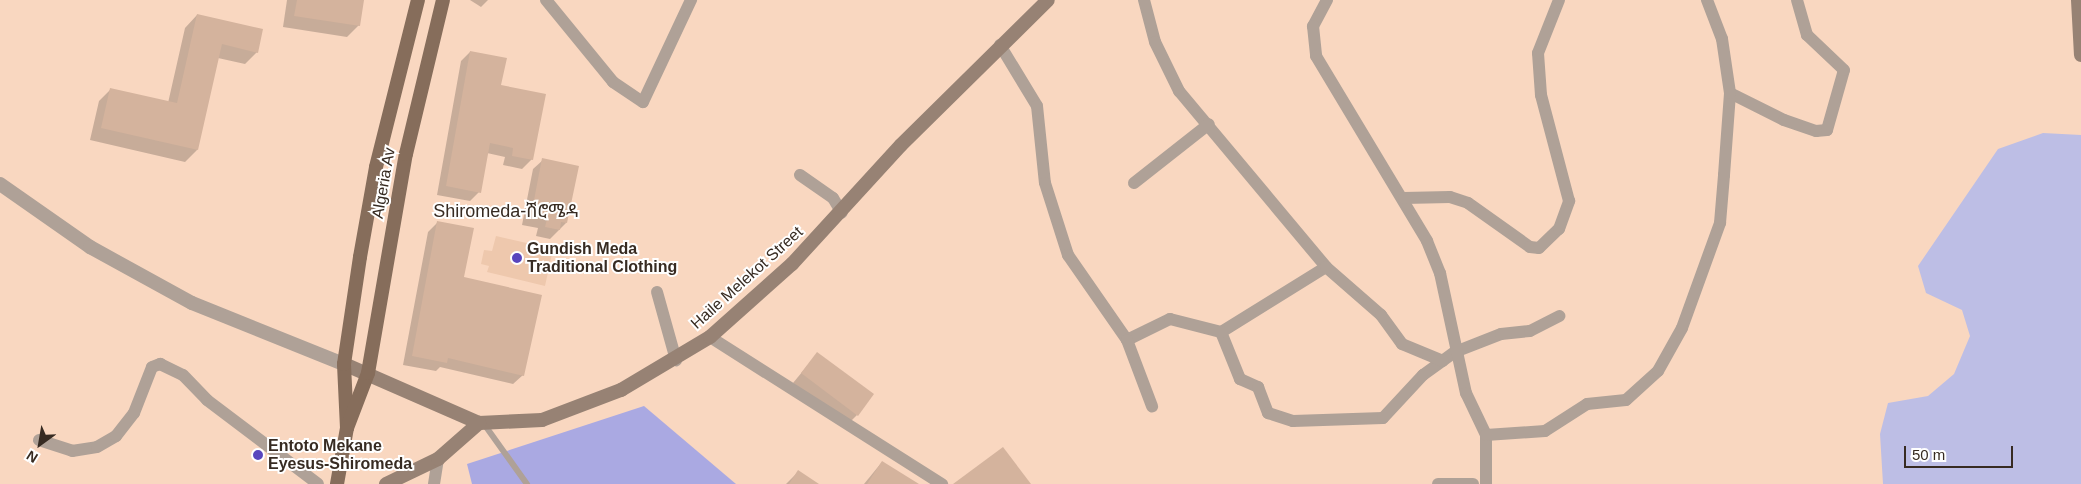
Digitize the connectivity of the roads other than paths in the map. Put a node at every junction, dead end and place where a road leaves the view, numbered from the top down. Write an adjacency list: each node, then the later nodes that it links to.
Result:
1 (418, 0): 30 (main road, Algeria Av)
2 (443, 0): 31 (main road, Algeria Av)
3 (546, 0): 4 (street)
4 (691, 0)
5 (1048, 0): 12 (main road, Haile Melekot Street)
6 (1144, 0): 15 (street)
7 (1327, 0): 19 (street)
8 (1560, 0): 19 (street)
9 (1707, 0): 14 (street)
10 (1797, 0): 14 (street)
11 (2078, 0): 13 (main road)
12 (1000, 45): 20 (main road, Haile Melekot Street); 26 (street)
13 (2081, 55)
14 (1730, 93): 35 (street)
15 (1209, 124): 17 (street); 21 (street)
16 (800, 175): 20 (street)
17 (1134, 183)
18 (0, 184): 30 (street)
19 (1404, 198): 27 (street)
20 (842, 213): 25 (main road, Haile Melekot Street)
21 (1326, 267): 24 (street); 29 (street)
22 (657, 292): 28 (street)
23 (1559, 316): 27 (street)
24 (1221, 332): 26 (street); 29 (street)
25 (710, 337): 28 (main road, Haile Melekot Street); 43 (street)
26 (1127, 340): 32 (street)
27 (1455, 352): 29 (street); 35 (street)
28 (676, 360): 33 (main road, Haile Melekot Street)
29 (1443, 361)
30 (344, 364): 31 (main road, Haile Melekot Street); 34 (main road, Algeria Av)
31 (368, 373): 33 (main road, Haile Melekot Street); 34 (main road, Algeria Av)
32 (1152, 406)
33 (482, 423): 37 (main road); 42 (lane)
34 (347, 428): 39 (main road)
35 (1486, 435): 46 (street)
36 (40, 440): 38 (street)
37 (438, 459): 40 (main road); 41 (street)
38 (318, 484)
39 (337, 484)
40 (386, 484)
41 (434, 484)
42 (527, 484)
43 (942, 484)
44 (1438, 484): 45 (street)
45 (1473, 484)
46 (1486, 484)

